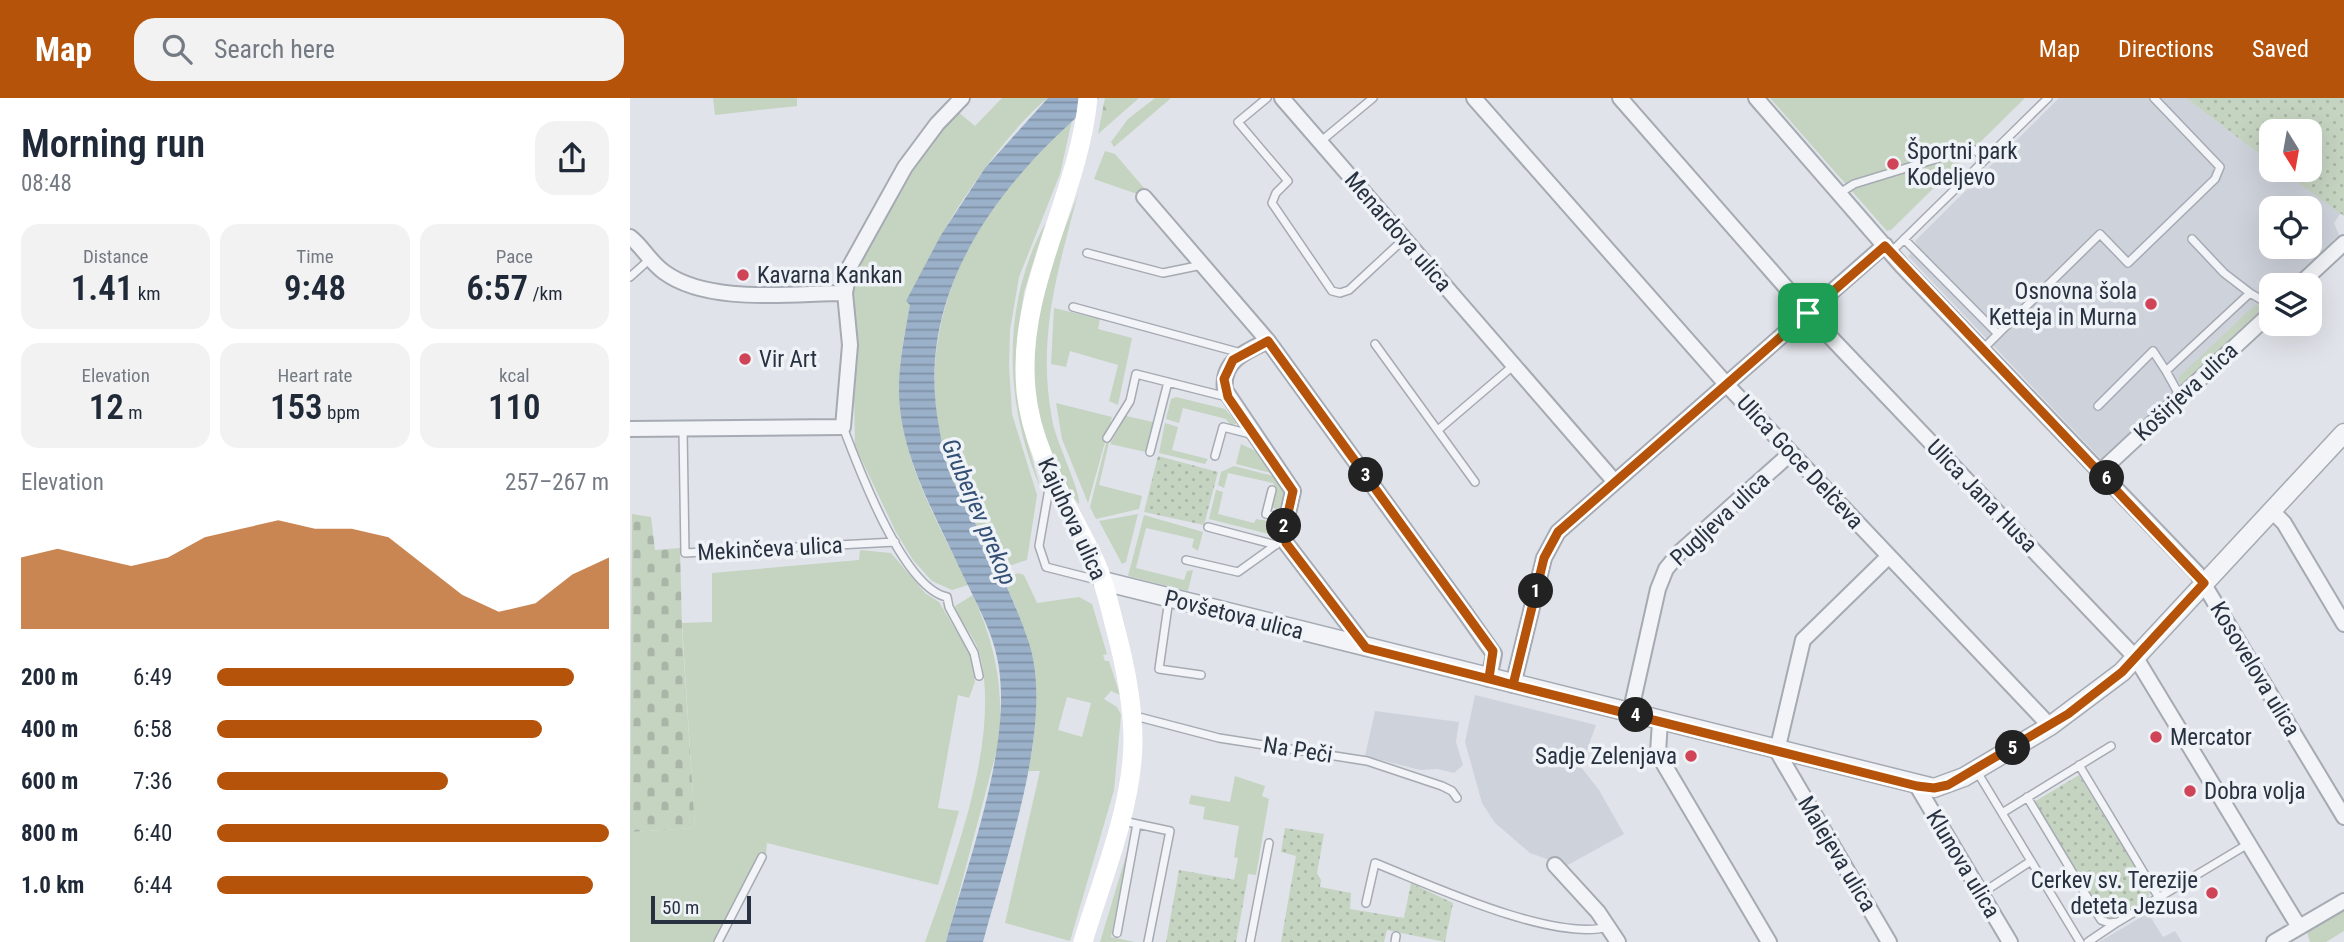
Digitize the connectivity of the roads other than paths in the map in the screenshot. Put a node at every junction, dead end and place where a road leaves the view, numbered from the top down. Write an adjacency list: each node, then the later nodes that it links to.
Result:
1 (962, 98): 26 (street)
2 (1088, 98): 55 (main road, Kajuhova ulica)
3 (1267, 98): 16 (lane)
4 (1282, 98): 11 (street, Menardova ulica)
5 (1373, 98): 11 (lane)
6 (1474, 98): 40 (street, Ulica Goce Delčeva)
7 (1620, 98): 30 (street, Ulica Jana Husa)
8 (1756, 98): 13 (street, Kosovelova ulica)
9 (2048, 98): 12 (lane)
10 (2154, 98): 32 (lane)
11 (1320, 142): 16 (street, Menardova ulica)
12 (1986, 159): 13 (lane); 17 (lane)
13 (1840, 192): 20 (street, Kosovelova ulica)
14 (1144, 197): 23 (street)
15 (630, 237): 22 (street)
16 (1404, 239): 37 (street, Menardova ulica)
17 (1904, 239): 20 (lane); 32 (lane)
18 (2192, 239): 27 (lane)
19 (2344, 243): 24 (street)
20 (1888, 249): 30 (street); 35 (street, Kosovelova ulica)
21 (1087, 253): 23 (lane)
22 (650, 259): 25 (lane); 26 (street)
23 (1202, 264): 33 (street)
24 (2312, 273)
25 (630, 276)
26 (845, 293): 44 (street)
27 (2250, 293): 28 (lane); 38 (lane)
28 (2259, 298)
29 (1073, 307): 36 (lane)
30 (1808, 313): 40 (street); 71 (street, Ulica Jana Husa)
31 (2259, 324): 42 (street, Koširjeva ulica)
32 (1998, 334): 35 (lane)
33 (1268, 341): 36 (street); 74 (street)
34 (1375, 344): 47 (lane)
35 (1983, 349): 54 (street, Kosovelova ulica)
36 (1242, 353): 41 (street)
37 (1514, 365): 47 (lane); 57 (street, Menardova ulica)
38 (2166, 371): 42 (lane); 43 (lane)
39 (1168, 382): 41 (lane); 50 (lane); 51 (lane)
40 (1726, 384): 52 (street, Ulica Goce Delčeva); 57 (street)
41 (1228, 397): 49 (street)
42 (2181, 398): 54 (street, Koširjeva ulica)
43 (2098, 406)
44 (843, 427): 46 (street); 63 (lane)
45 (630, 429): 46 (street)
46 (682, 430): 63 (lane, Mekinčeva ulica)
47 (1438, 430): 56 (lane)
48 (2344, 433): 59 (street, Povšetova ulica)
49 (1255, 436): 53 (lane); 60 (street)
50 (1107, 438)
51 (1150, 453)
52 (1791, 453): 64 (street, Ulica Goce Delčeva); 76 (street, Pugljeva ulica)
53 (1215, 456)
54 (2101, 471): 67 (street, Kosovelova ulica)
55 (1052, 476): 66 (main road, Kajuhova ulica); 66 (lane)
56 (1475, 481)
57 (1615, 482): 75 (street)
58 (1272, 490): 60 (lane)
59 (2271, 510): 67 (street, Povšetova ulica); 69 (street)
60 (1287, 519): 62 (street)
61 (1208, 527): 62 (lane)
62 (1280, 541): 65 (lane); 70 (street, Povšetova ulica)
63 (895, 542): 73 (lane)
64 (1889, 556): 79 (street, Ulica Goce Delčeva); 81 (street)
65 (1186, 560)
66 (1103, 582): 68 (street, Povšetova ulica); 77 (main road, Kajuhova ulica)
67 (2204, 583): 71 (street, Povšetova ulica); 88 (street, Kosovelova ulica)
68 (1169, 598): 70 (street, Povšetova ulica); 72 (lane)
69 (2344, 624)
70 (1366, 648): 74 (street, Povšetova ulica)
71 (2136, 658): 79 (street, Povšetova ulica); 91 (street, Ulica Jana Husa)
72 (1201, 675)
73 (979, 676)
74 (1489, 678): 75 (street, Povšetova ulica)
75 (1513, 685): 76 (street, Povšetova ulica)
76 (1630, 714): 78 (street, Povšetova ulica)
77 (1132, 715): 86 (lane, Na Peči); 89 (main road, Kajuhova ulica)
78 (1660, 722): 81 (street, Povšetova ulica); 108 (street)
79 (2050, 726): 83 (street, Povšetova ulica)
80 (2111, 746): 82 (lane)
81 (1777, 751): 84 (street, Povšetova ulica); 109 (street, Malejeva ulica)
82 (2079, 765): 85 (lane); 96 (lane)
83 (1975, 769): 84 (street, Povšetova ulica); 87 (lane)
84 (1917, 786): 95 (street, Klunova ulica)
85 (2027, 797): 87 (lane); 99 (lane)
86 (1457, 798)
87 (2002, 813): 93 (lane)
88 (2344, 817)
89 (1128, 822): 102 (lane); 104 (main road, Kajuhova ulica); 105 (lane)
90 (1269, 843): 106 (lane)
91 (2249, 844): 96 (lane); 101 (street, Ulica Jana Husa)
92 (762, 857): 103 (lane)
93 (2031, 861): 95 (lane); 111 (lane)
94 (1555, 865): 100 (street)
95 (1981, 893): 110 (street, Klunova ulica)
96 (2159, 898): 99 (lane)
97 (2344, 901): 101 (street)
98 (1366, 903): 100 (lane)
99 (2118, 922): 112 (lane)
100 (1608, 927): 107 (street)
101 (2299, 927): 113 (street)
102 (1117, 933)
103 (718, 942)
104 (1083, 942)
105 (1148, 942)
106 (1250, 942)
107 (1618, 942)
108 (1769, 942)
109 (1889, 942)
110 (2010, 942)
111 (2080, 942)
112 (2088, 942)
113 (2274, 942)

